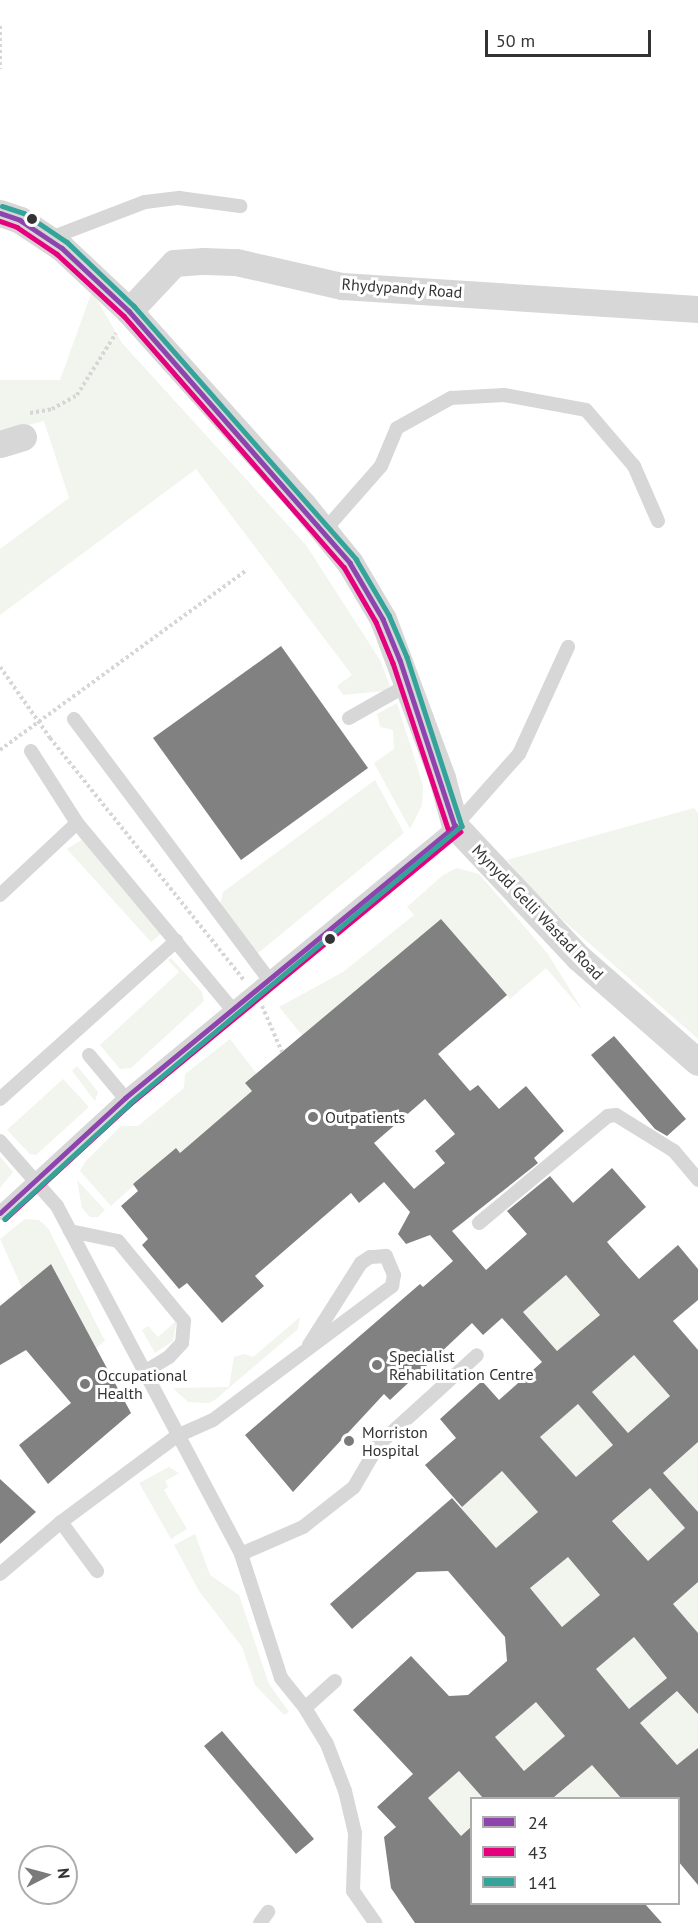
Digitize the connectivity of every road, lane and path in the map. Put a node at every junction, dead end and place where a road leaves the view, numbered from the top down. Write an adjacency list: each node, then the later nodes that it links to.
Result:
1 (0, 26): 2 (path)
2 (0, 69)
3 (240, 206): 5 (lane)
4 (0, 213): 5 (street, Mynydd Gelli Wastad Road)
5 (48, 239): 7 (street, Mynydd Gelli Wastad Road)
6 (698, 309): 7 (street, Rhydypandy Road)
7 (129, 311): 8 (path); 10 (street, Mynydd Gelli Wastad Road)
8 (15, 432)
9 (658, 521): 10 (lane)
10 (324, 531): 14 (street, Mynydd Gelli Wastad Road)
11 (247, 570): 17 (path)
12 (568, 647): 21 (lane)
13 (0, 667): 17 (path)
14 (409, 684): 15 (lane); 21 (street, Mynydd Gelli Wastad Road)
15 (349, 718)
16 (74, 719): 24 (lane)
17 (38, 722): 18 (path); 25 (path)
18 (0, 750)
19 (31, 752): 20 (lane)
20 (78, 823): 22 (lane); 23 (lane)
21 (455, 826): 24 (lane); 29 (street, Mynydd Gelli Wastad Road)
22 (0, 895)
23 (176, 941): 26 (lane); 31 (lane)
24 (269, 980): 25 (lane)
25 (253, 992): 26 (lane); 27 (path)
26 (232, 1009): 30 (lane)
27 (282, 1052)
28 (89, 1055): 30 (lane)
29 (698, 1062)
30 (125, 1098): 34 (lane)
31 (1, 1101)
32 (0, 1141): 34 (lane)
33 (698, 1180): 36 (lane)
34 (34, 1182): 35 (lane); 37 (lane)
35 (0, 1213)
36 (479, 1223)
37 (70, 1231): 40 (lane); 40 (lane)
38 (309, 1345): 38 (lane); 41 (lane)
39 (477, 1355): 43 (lane)
40 (144, 1372): 41 (lane)
41 (177, 1436): 42 (lane); 43 (lane)
42 (61, 1522): 44 (lane); 45 (lane)
43 (241, 1554): 47 (lane)
44 (97, 1571)
45 (0, 1574)
46 (334, 1681): 47 (lane)
47 (305, 1708): 48 (lane)
48 (375, 1923)

